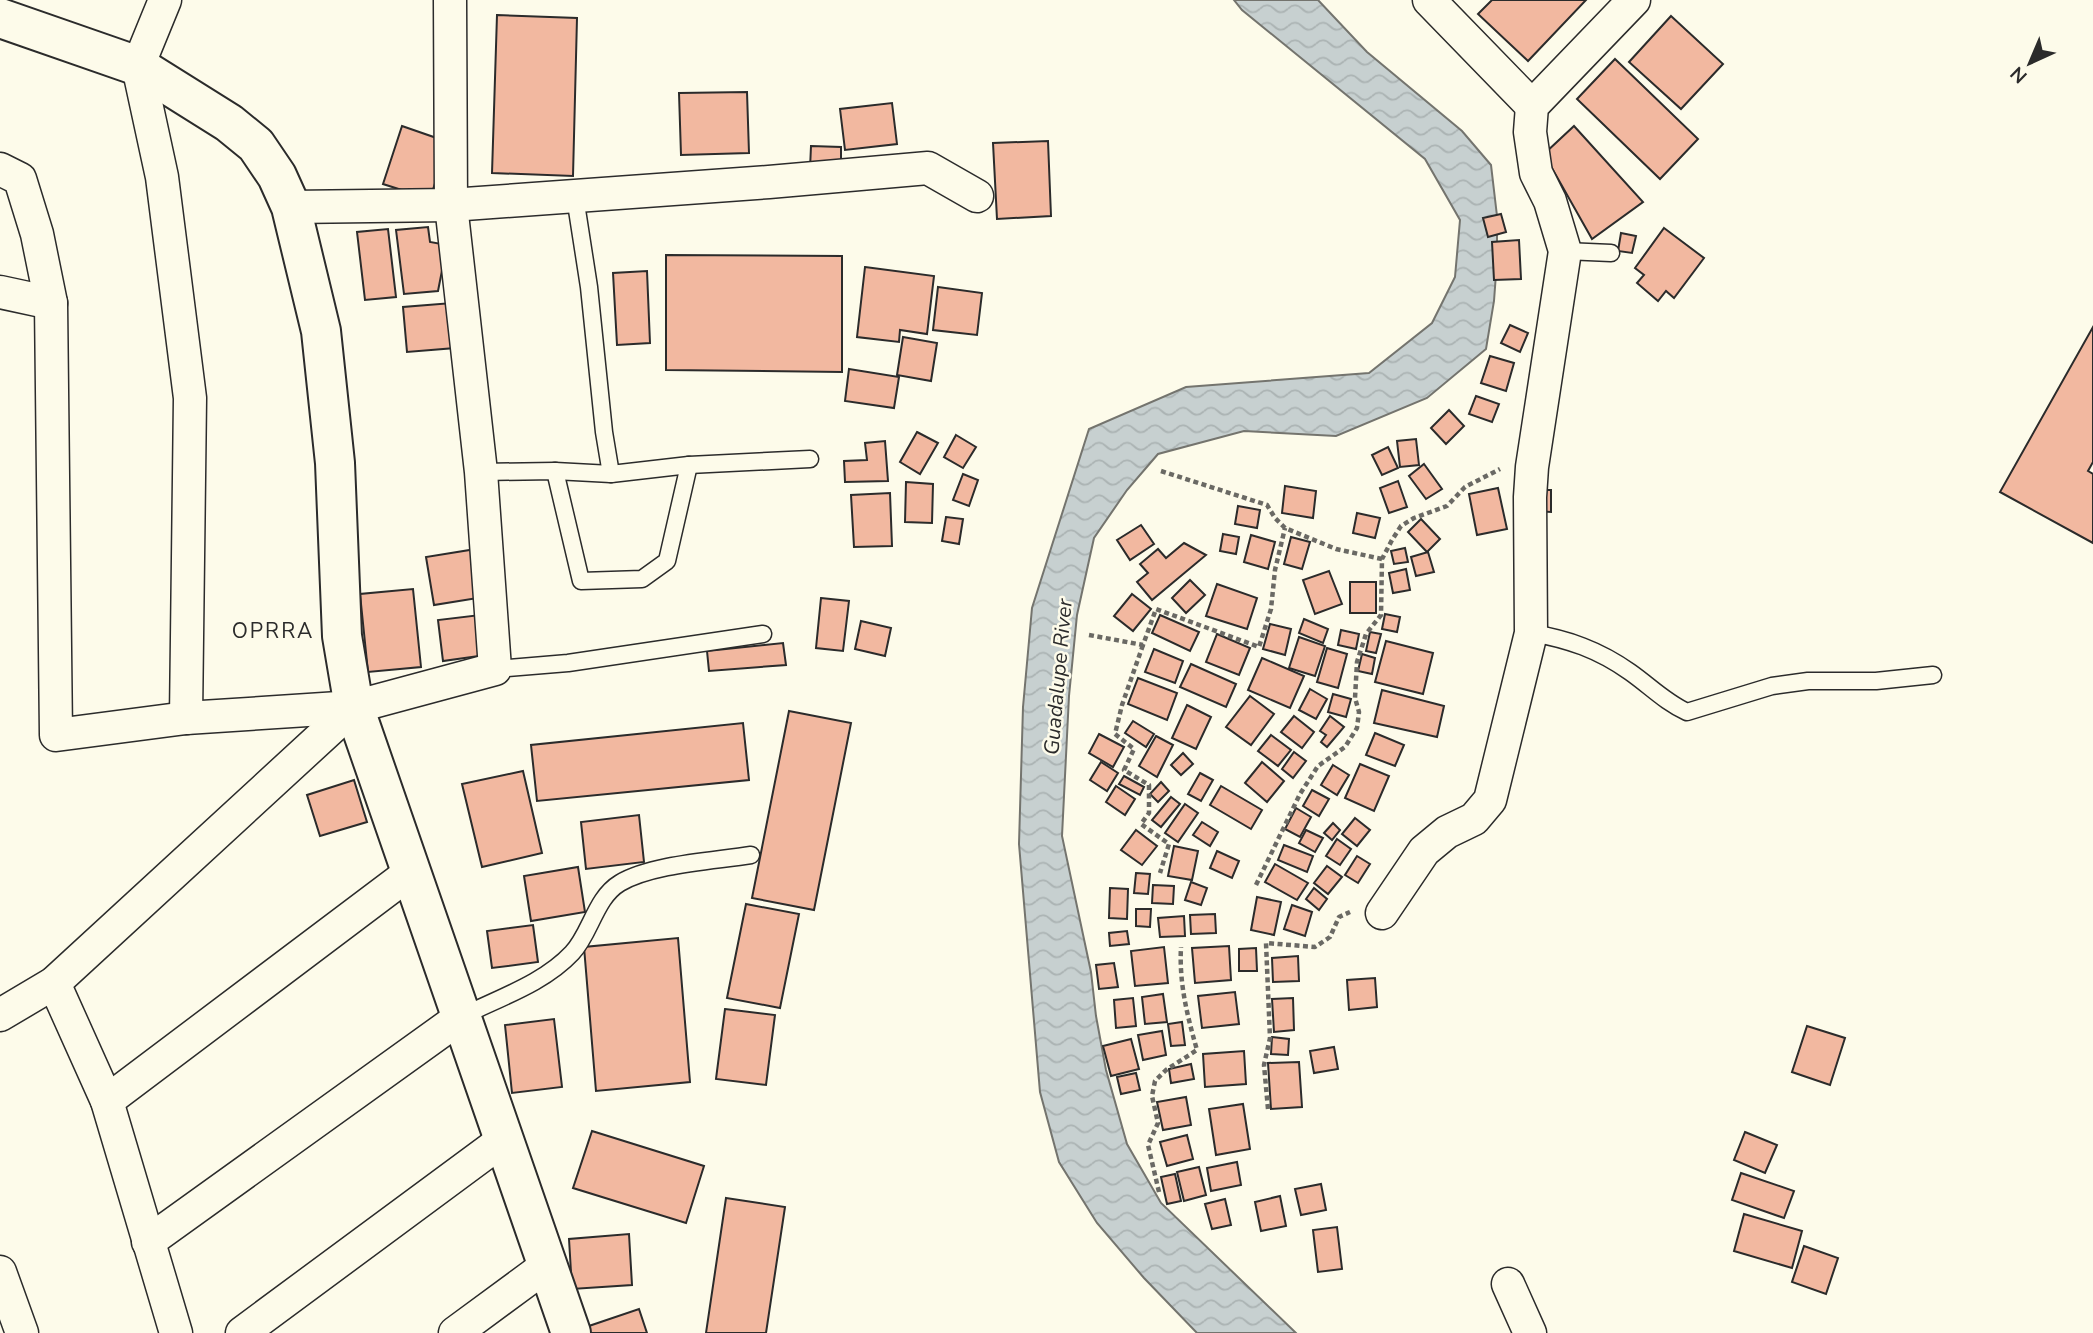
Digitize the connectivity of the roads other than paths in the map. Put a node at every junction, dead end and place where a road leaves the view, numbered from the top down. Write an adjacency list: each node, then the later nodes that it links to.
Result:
1 (165, 0): 6 (street)
2 (450, 0): 11 (street)
3 (1429, 0): 7 (street)
4 (1634, 0): 7 (street)
5 (0, 18): 6 (street)
6 (138, 66): 12 (street); 27 (street)
7 (1532, 106): 13 (street)
8 (0, 169): 16 (street)
9 (977, 196): 10 (street)
10 (575, 197): 11 (street); 21 (lane)
11 (451, 205): 12 (street); 20 (street)
12 (291, 207): 26 (street)
13 (1565, 251): 14 (lane); 22 (street)
14 (1611, 253)
15 (0, 292): 16 (street)
16 (51, 303): 27 (street)
17 (810, 459): 18 (lane)
18 (689, 465): 19 (lane); 21 (lane)
19 (555, 471): 20 (lane); 21 (lane)
20 (481, 472): 24 (street)
21 (611, 474)
22 (1531, 633): 25 (lane); 30 (street)
23 (763, 634): 24 (lane)
24 (495, 669): 26 (street)
25 (1933, 675)
26 (354, 707): 27 (street); 29 (street); 31 (street)
27 (186, 718)
28 (751, 855): 33 (lane)
29 (411, 872): 33 (street); 34 (street)
30 (1382, 913)
31 (54, 983): 32 (street); 34 (street)
32 (0, 1014)
33 (461, 1017): 35 (street); 36 (street)
34 (107, 1101): 36 (street)
35 (503, 1140): 37 (street); 42 (street)
36 (148, 1242): 41 (street)
37 (546, 1266): 43 (street); 44 (street)
38 (0, 1272): 40 (street)
39 (1508, 1284): 45 (street)
40 (22, 1333)
41 (176, 1333)
42 (242, 1333)
43 (455, 1333)
44 (570, 1333)
45 (1530, 1333)

